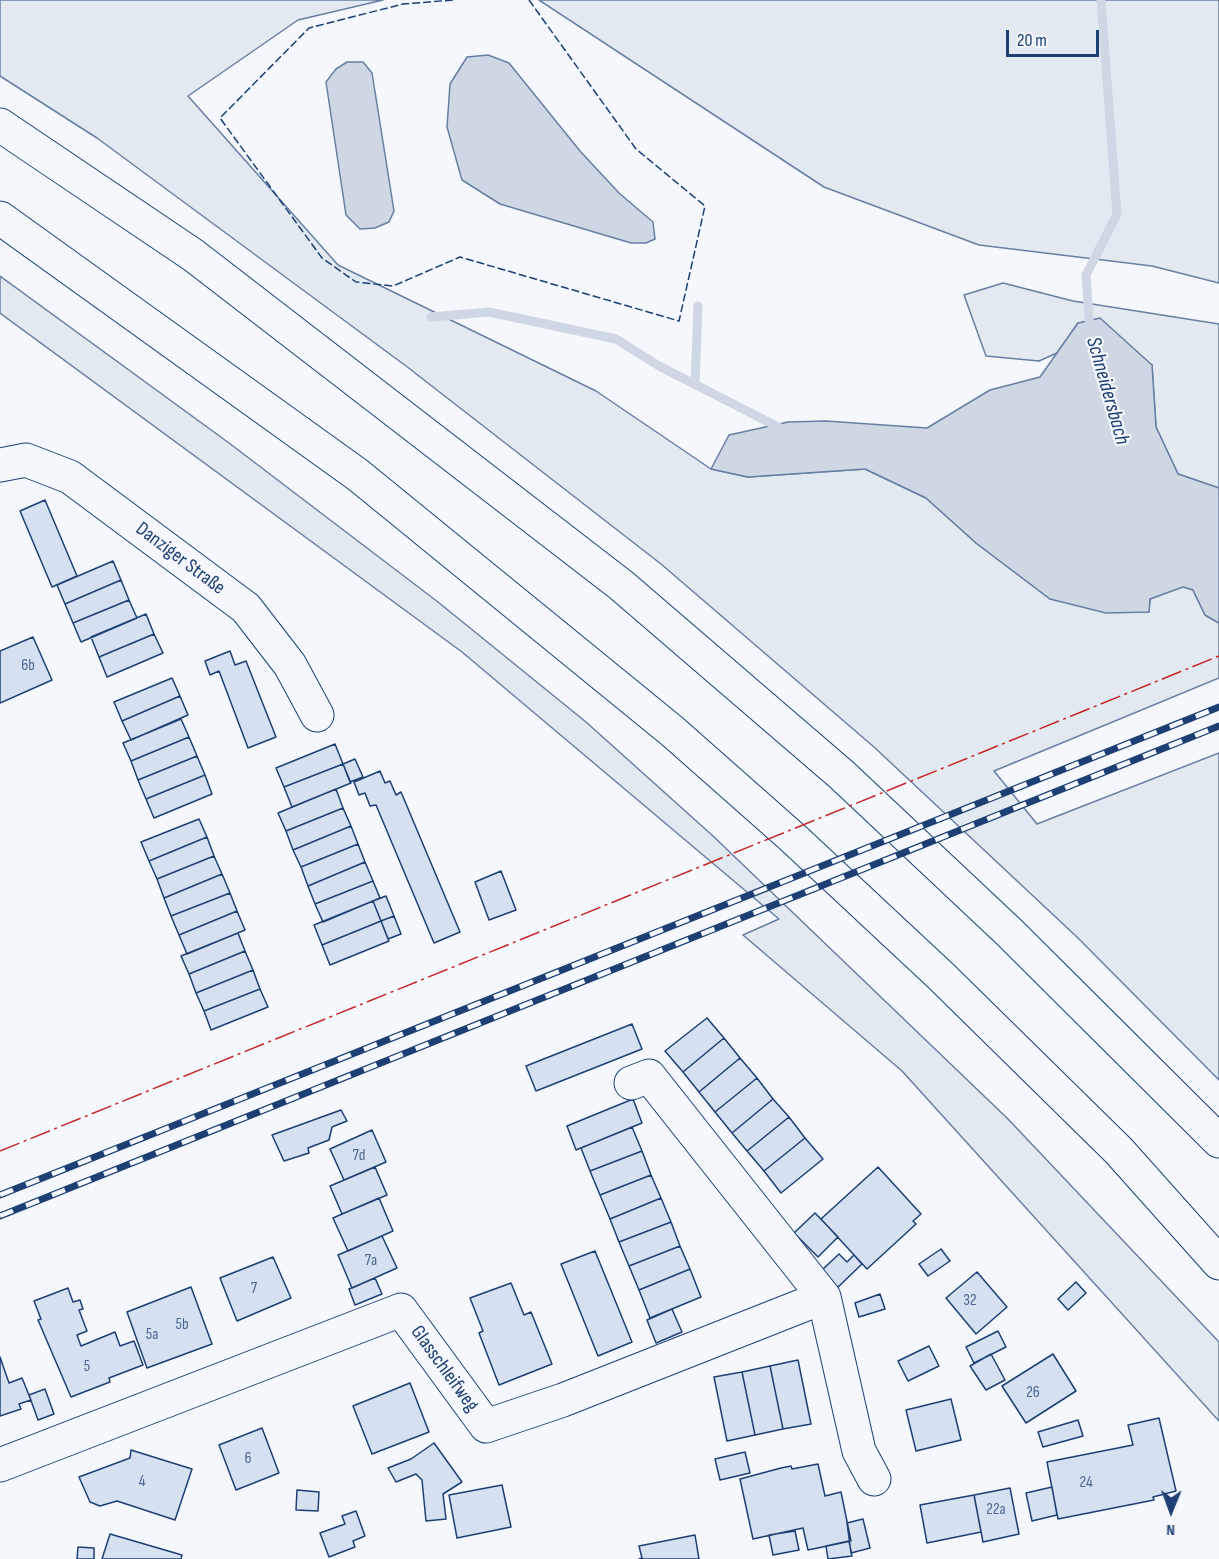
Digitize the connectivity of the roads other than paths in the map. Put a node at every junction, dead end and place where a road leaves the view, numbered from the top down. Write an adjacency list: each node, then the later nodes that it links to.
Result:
1 (0, 125): 6 (main road)
2 (0, 218): 7 (main road)
3 (0, 465): 4 (main road, Danziger Straße)
4 (317, 715)
5 (631, 1083): 8 (main road)
6 (1219, 1141)
7 (1219, 1263)
8 (824, 1297): 9 (main road, Glasschleifweg); 10 (main road)
9 (0, 1465)
10 (874, 1479)

